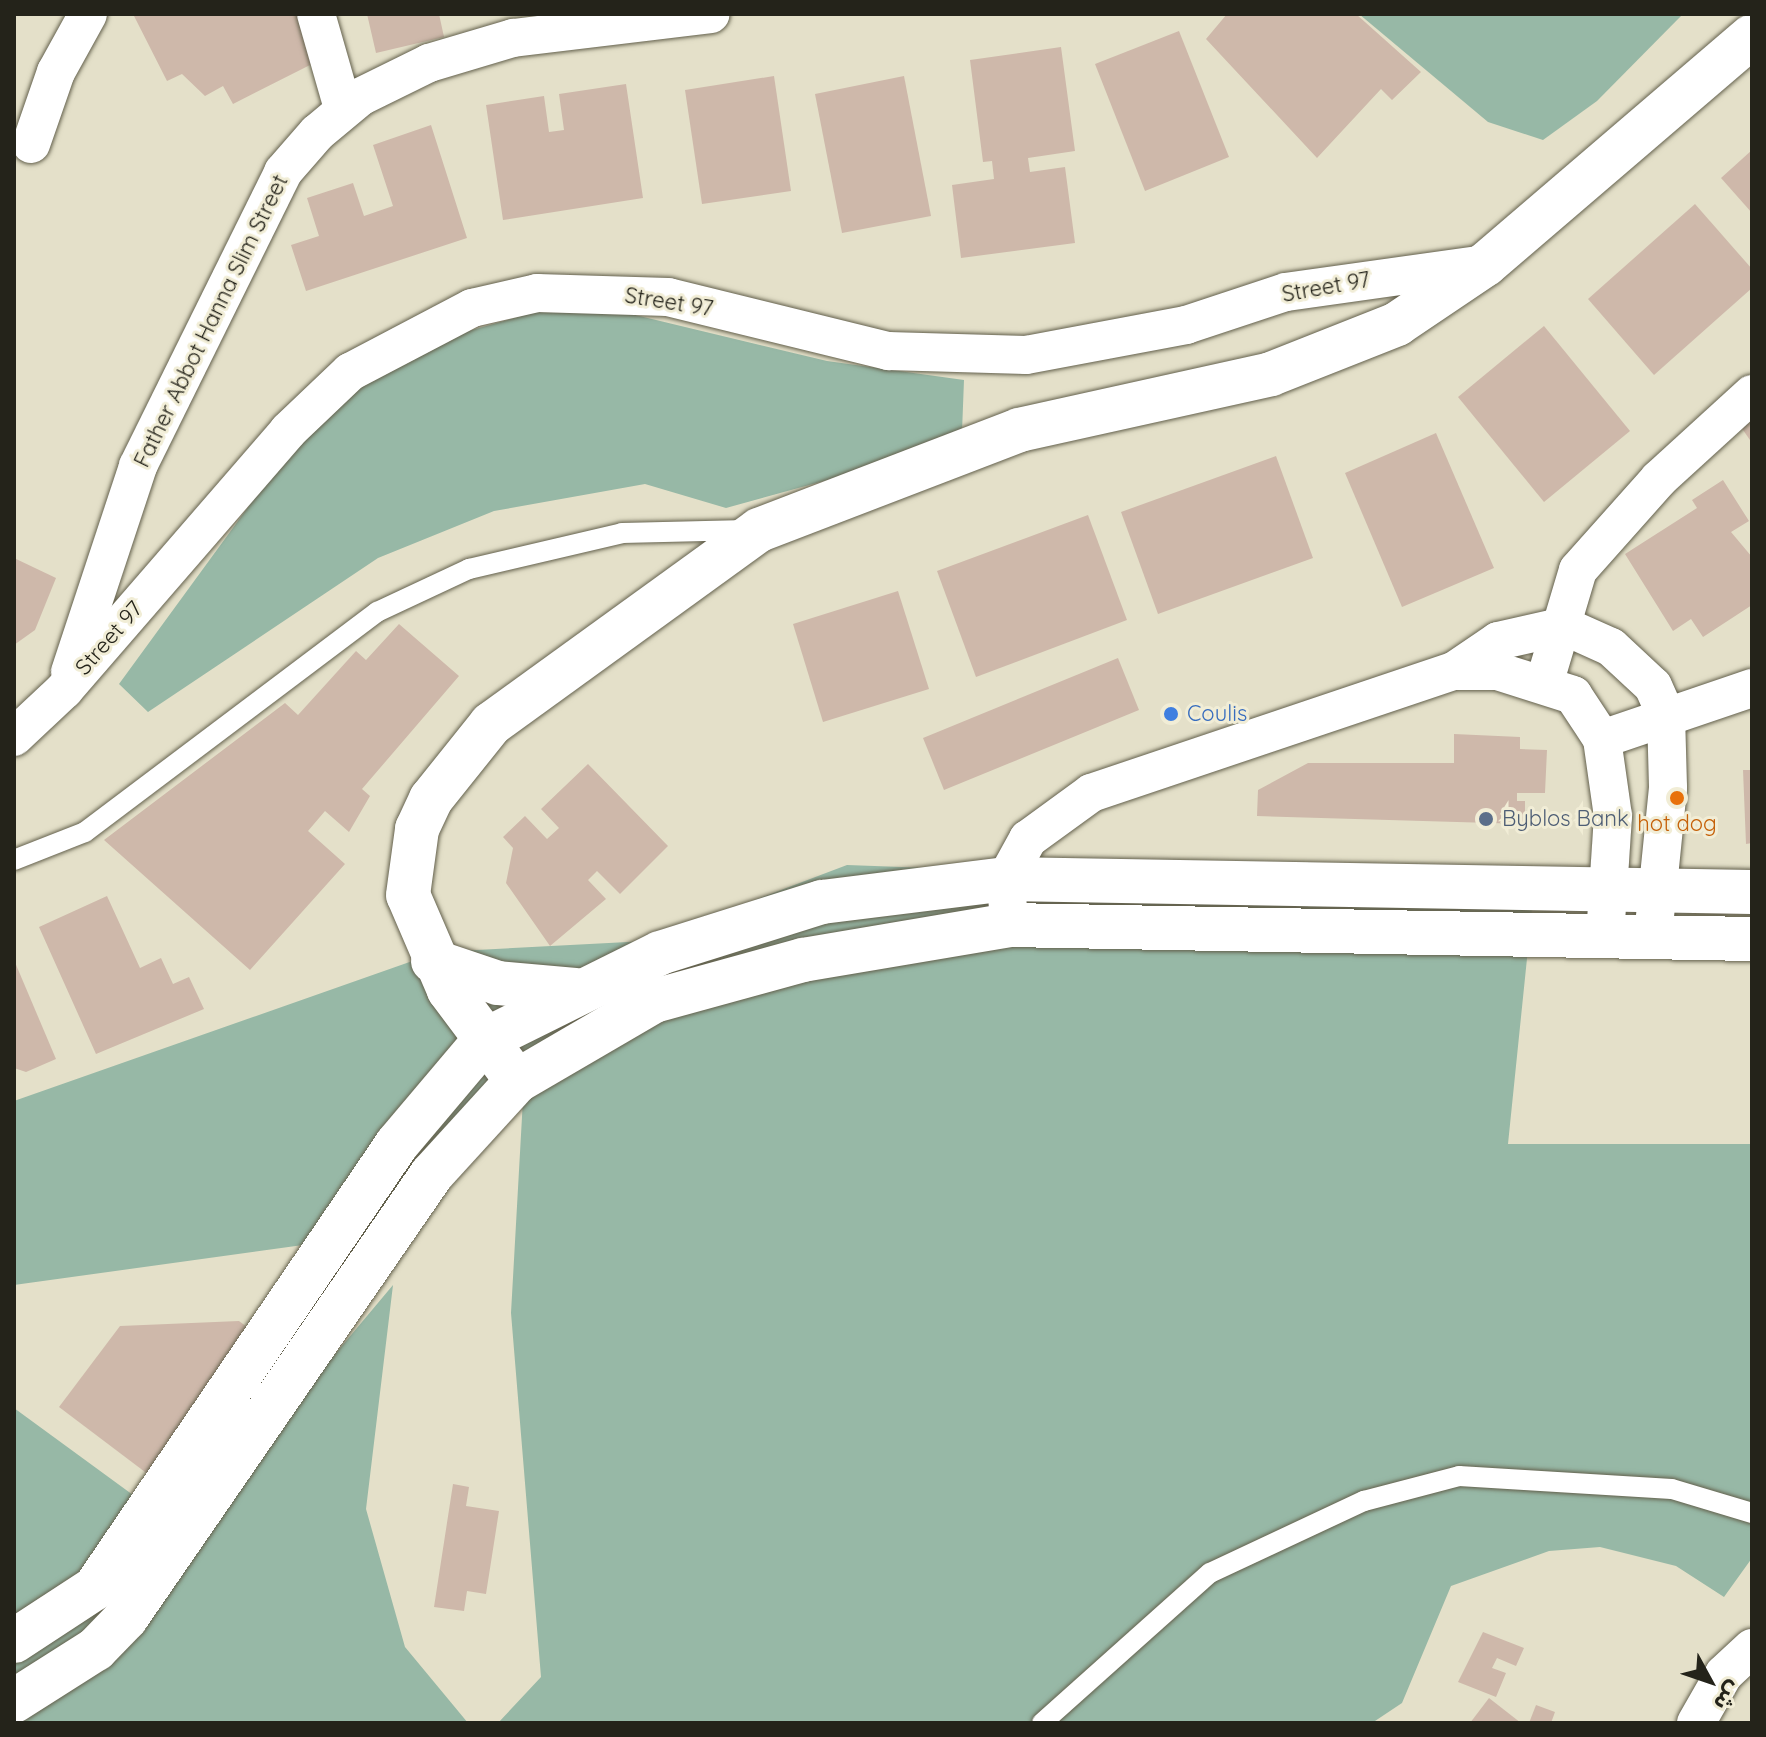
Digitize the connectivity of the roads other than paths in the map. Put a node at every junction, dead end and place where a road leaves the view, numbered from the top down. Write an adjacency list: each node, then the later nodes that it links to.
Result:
1 (88, 14): 7 (street)
2 (316, 14): 6 (street)
3 (711, 14): 6 (street, Father Abbot Hanna Slim Street)
4 (1730, 14): 8 (main road)
5 (1752, 36): 8 (main road)
6 (343, 108): 16 (street, Father Abbot Hanna Slim Street)
7 (31, 144)
8 (1470, 265): 10 (main road); 16 (street, Street 97)
9 (1752, 394): 11 (street)
10 (759, 530): 22 (lane); 31 (main road)
11 (1558, 626): 12 (street); 13 (street); 15 (street)
12 (1611, 647): 15 (street); 17 (street)
13 (1454, 671): 15 (street); 23 (street)
14 (1752, 688): 17 (street)
15 (1559, 689): 19 (street)
16 (64, 690): 18 (street, Street 97)
17 (1666, 715): 19 (street); 20 (street)
18 (14, 737)
19 (1602, 739): 21 (street)
20 (1665, 815): 21 (street); 25 (street)
21 (1613, 816): 24 (street)
22 (14, 860)
23 (1006, 879): 24 (main road); 27 (street); 32 (main road)
24 (1610, 886): 25 (main road); 29 (street)
25 (1658, 886): 26 (main road); 28 (street)
26 (1752, 892)
27 (1009, 925): 29 (main road); 34 (main road)
28 (1653, 935): 29 (main road); 30 (main road)
29 (1605, 936)
30 (1752, 939)
31 (433, 961): 32 (main road); 33 (main road)
32 (576, 990): 33 (main road)
33 (485, 1040): 34 (main road); 36 (main road)
34 (517, 1081): 38 (main road)
35 (1752, 1513): 39 (lane)
36 (14, 1641)
37 (1752, 1648): 40 (street)
38 (14, 1701)
39 (1042, 1723)
40 (1696, 1723)

